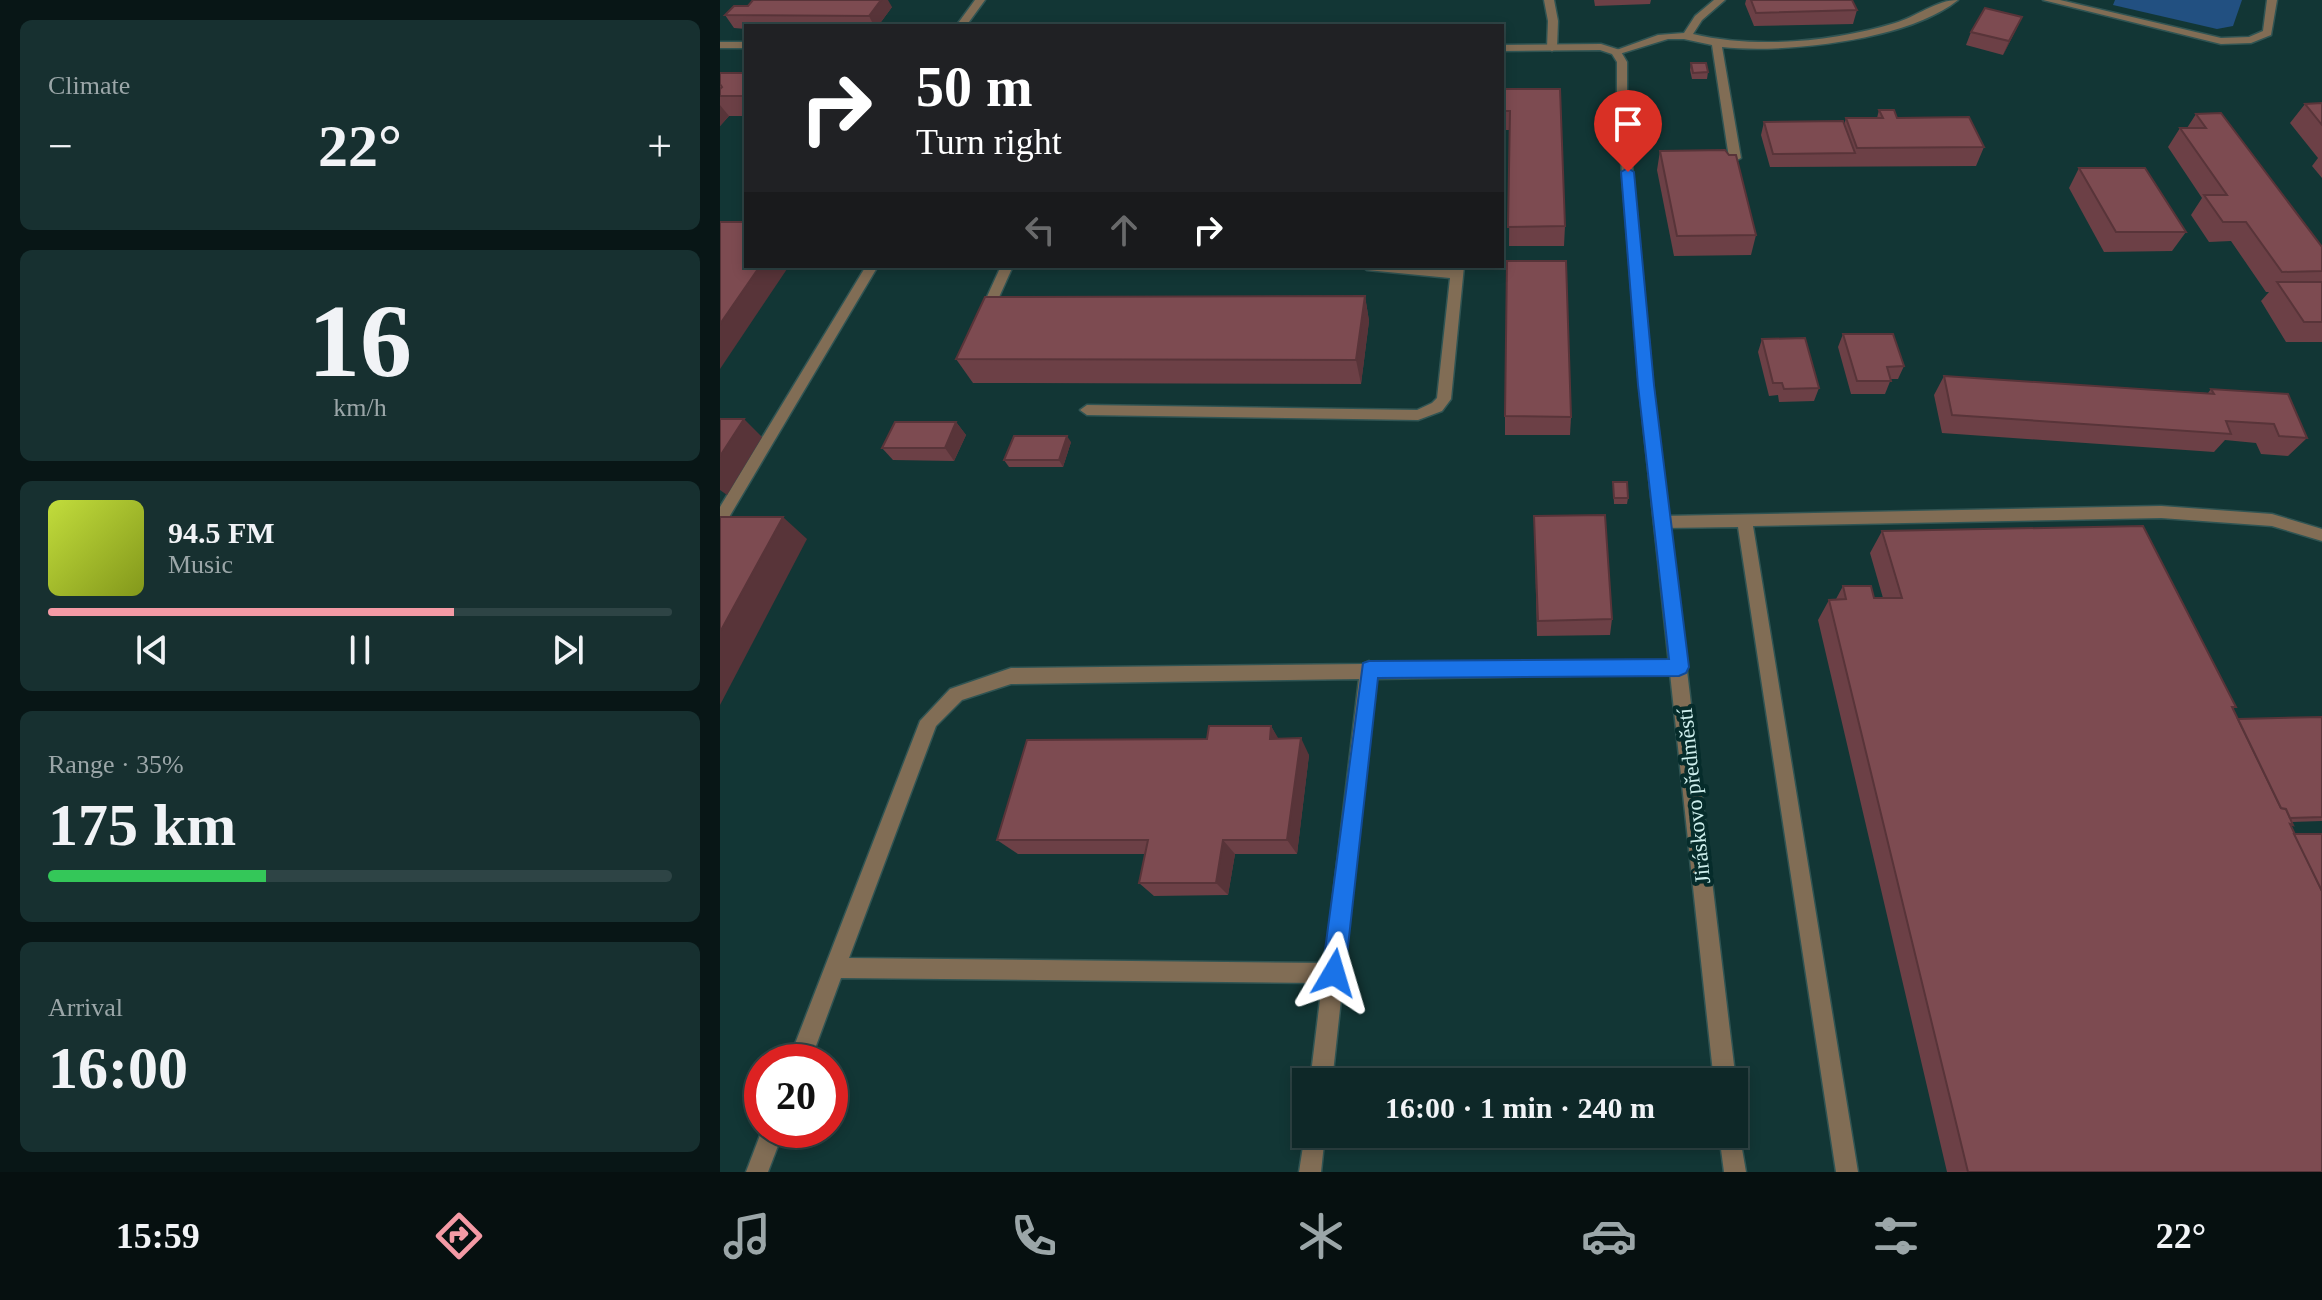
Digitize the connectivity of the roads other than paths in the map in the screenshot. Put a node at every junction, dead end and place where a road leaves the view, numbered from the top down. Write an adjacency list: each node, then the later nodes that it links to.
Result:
1 (980, 0): 7 (street)
2 (1549, 0): 13 (street)
3 (1720, 0): 8 (street)
4 (1953, 0): 9 (street)
5 (2048, 0): 6 (street)
6 (2272, 0)
7 (962, 24)
8 (1687, 36): 9 (street); 14 (street)
9 (1717, 44): 15 (street)
10 (720, 45): 11 (street)
11 (744, 45)
12 (1504, 48): 13 (street)
13 (1552, 48): 14 (street)
14 (1616, 52): 24 (street, Jiráskovo předměstí)
15 (1735, 158)
16 (871, 268): 22 (street)
17 (1006, 268): 20 (street)
18 (1412, 268): 19 (street)
19 (1457, 270): 21 (street)
20 (986, 312)
21 (1087, 410)
22 (720, 520)
23 (1745, 521): 24 (street); 25 (street); 39 (street)
24 (1663, 522): 26 (street, Jiráskovo předměstí)
25 (2322, 535)
26 (1679, 667): 27 (street); 32 (street, Jiráskovo předměstí)
27 (1369, 669): 28 (street); 29 (street)
28 (835, 968): 29 (street); 30 (street)
29 (1334, 973): 31 (street)
30 (806, 1044)
31 (1323, 1068)
32 (1723, 1068)
33 (766, 1148): 36 (street)
34 (1313, 1148): 37 (street)
35 (1732, 1148): 38 (street)
36 (757, 1172)
37 (1310, 1172)
38 (1735, 1172)
39 (1847, 1172)

